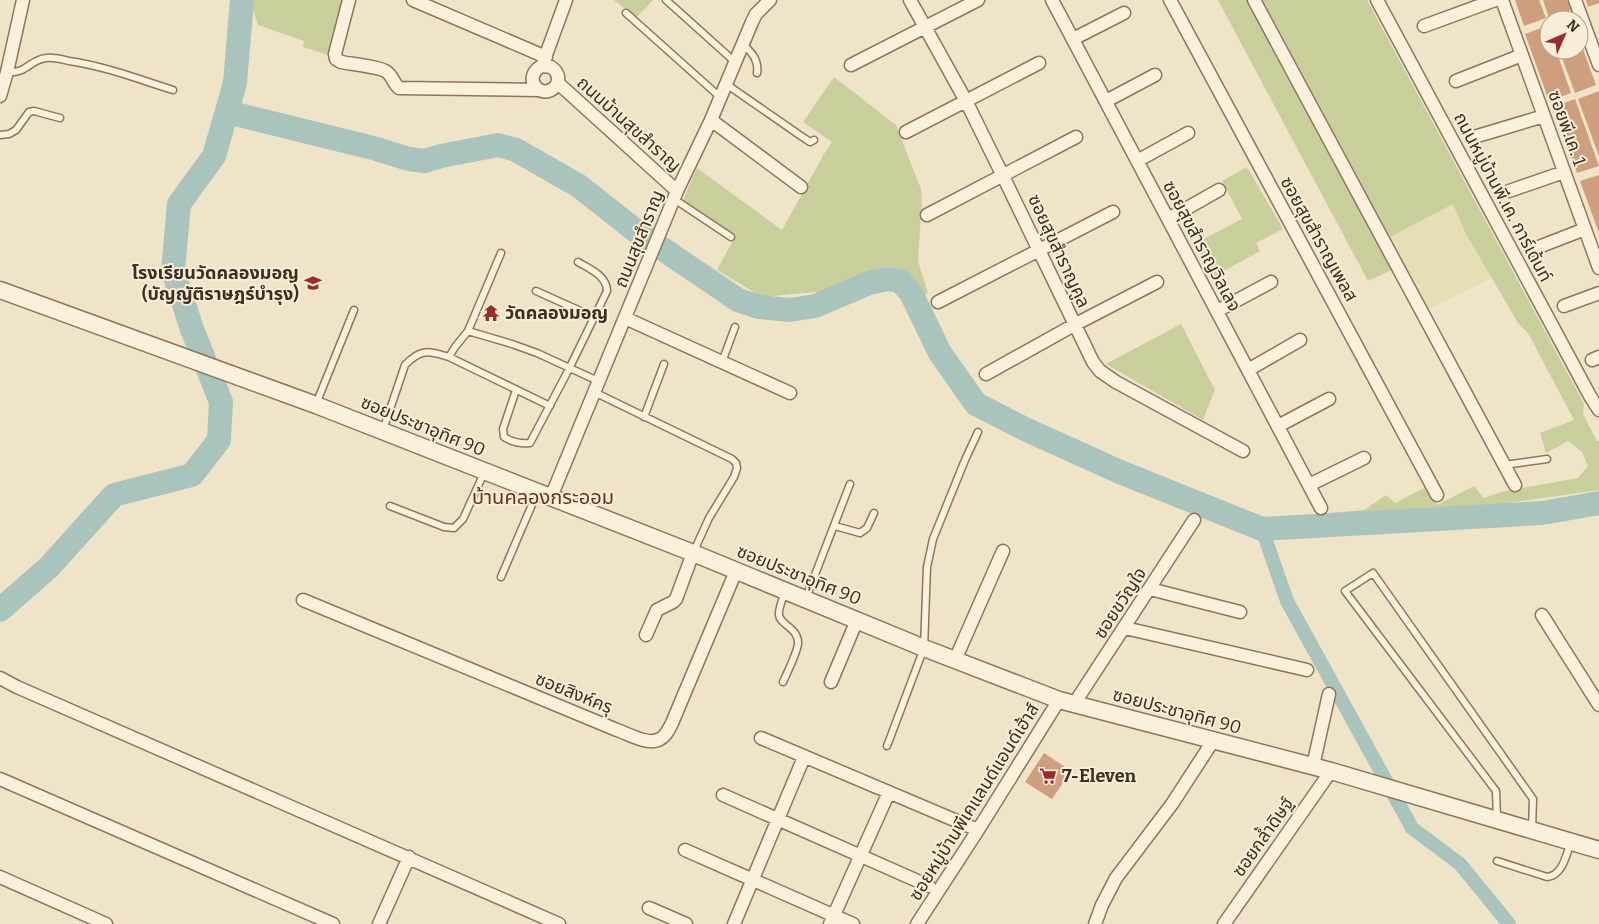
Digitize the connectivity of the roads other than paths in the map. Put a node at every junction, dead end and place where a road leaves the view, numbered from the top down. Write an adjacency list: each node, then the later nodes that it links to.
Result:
1 (23, 0): 28 (street)
2 (349, 0): 35 (street)
3 (413, 0): 23 (street)
4 (566, 0): 23 (street)
5 (666, 0): 24 (lane)
6 (770, 0): 21 (street, ถนนสุขสำราญ)
7 (910, 0): 19 (street, ซอยสุขสำราญคูล)
8 (978, 0): 19 (street)
9 (1052, 0): 20 (street, ซอยสุขสำราญวิลเลจ)
10 (1170, 0): 107 (street, ซอยสุขสำราญเพลส)
11 (1254, 0): 101 (street)
12 (1378, 0): 93 (street, ถนนหมู่บ้านพี.เค. การ์เด้นท์)
13 (1495, 0): 18 (street)
14 (1502, 0): 22 (street, ซอยพี.เค. 1)
15 (1575, 0): 27 (street)
16 (1124, 12): 20 (street)
17 (626, 13): 37 (lane)
18 (1424, 26)
19 (926, 27): 26 (street); 38 (street, ซอยสุขสำราญคูล)
20 (1073, 39): 39 (street, ซอยสุขสำราญวิลเลจ)
21 (743, 44): 24 (street, ถนนสุขสำราญ); 29 (lane)
22 (1522, 56): 31 (street); 40 (street, ซอยพี.เค. 1)
23 (544, 62): 32 (street, ถนนบ้านสุขสำราญ); 35 (street)
24 (735, 62): 33 (street, ถนนสุขสำราญ)
25 (1039, 64): 38 (street)
26 (851, 65)
27 (1599, 65)
28 (7, 72): 34 (lane); 36 (street)
29 (757, 74)
30 (1155, 74): 39 (street)
31 (1456, 81)
32 (558, 83): 35 (street, ถนนบ้านสุขสำราญ); 55 (street, ถนนบ้านสุขสำราญ)
33 (726, 84): 37 (street, ถนนสุขสำราญ); 48 (lane)
34 (173, 90)
35 (539, 90)
36 (0, 96)
37 (720, 98): 42 (street, ถนนสุขสำราญ)
38 (966, 101): 43 (street); 51 (street, ซอยสุขสำราญคูล)
39 (1106, 102): 49 (street, ซอยสุขสำราญวิลเลจ)
40 (1544, 116): 47 (street); 50 (street, ซอยพี.เค. 1)
41 (60, 118): 45 (lane)
42 (711, 120): 52 (street); 55 (street, ถนนสุขสำราญ)
43 (906, 132)
44 (1188, 133): 49 (street)
45 (0, 135)
46 (1076, 137): 51 (street)
47 (1474, 137)
48 (814, 140)
49 (1137, 161): 58 (street, ซอยสุขสำราญวิลเลจ)
50 (1564, 172): 54 (street); 59 (street, ซอยพี.เค. 1)
51 (1004, 176): 57 (street); 61 (street, ซอยสุขสำราญคูล)
52 (801, 187)
53 (1219, 190): 58 (street)
54 (1509, 192)
55 (676, 195): 60 (lane); 76 (street, ถนนสุขสำราญ)
56 (1113, 212): 61 (street)
57 (928, 215)
58 (1168, 218): 74 (street, ซอยสุขสำราญวิลเลจ)
59 (1585, 229): 62 (street); 65 (street, ซอยพี.เค. 1)
60 (731, 236)
61 (1040, 249): 71 (street); 77 (street, ซอยสุขสำราญคูล)
62 (1531, 250)
63 (502, 253): 79 (lane)
64 (578, 262): 75 (lane)
65 (1599, 268)
66 (1157, 282): 77 (street)
67 (1271, 282): 74 (street)
68 (0, 290): 91 (street, ซอยประชาอุทิศ 90)
69 (536, 291): 75 (lane)
70 (1599, 293): 72 (street)
71 (938, 302)
72 (1564, 306)
73 (354, 310): 91 (lane)
74 (1217, 310): 85 (street, ซอยสุขสำราญวิลเลจ)
75 (594, 317): 84 (lane)
76 (625, 318): 82 (street); 87 (street, ถนนสุขสำราญ)
77 (1074, 325): 86 (street); 98 (street, ซอยสุขสำราญคูล)
78 (735, 327): 82 (lane)
79 (468, 331): 81 (lane); 84 (lane)
80 (1300, 340): 85 (street)
81 (449, 357): 88 (lane); 96 (lane)
82 (722, 362): 89 (street)
83 (664, 364): 94 (lane)
84 (569, 369): 87 (lane); 92 (lane)
85 (1248, 370): 95 (street, ซอยสุขสำราญวิลเลจ)
86 (986, 374)
87 (596, 387): 94 (lane); 106 (street, ถนนสุขสำราญ)
88 (516, 390): 92 (lane); 92 (lane)
89 (790, 392)
90 (1329, 399): 95 (street)
91 (316, 405): 96 (street, ซอยประชาอุทิศ 90)
92 (550, 406)
93 (1599, 410)
94 (644, 417): 114 (lane)
95 (1278, 426): 104 (street, ซอยสุขสำราญวิลเลจ)
96 (383, 431): 102 (street, ซอยประชาอุทิศ 90)
97 (978, 432): 126 (lane)
98 (1243, 451)
99 (1364, 458): 104 (street)
100 (1547, 459): 101 (lane)
101 (1504, 465): 105 (street)
102 (484, 472): 106 (street, ซอยประชาอุทิศ 90); 108 (lane)
103 (850, 484): 112 (lane)
104 (1309, 485): 109 (street, ซอยสุขสำราญวิลเลจ)
105 (1515, 485)
106 (544, 494): 114 (street, ซอยประชาอุทิศ 90); 116 (lane)
107 (1437, 495)
108 (390, 506)
109 (1321, 508)
110 (874, 513): 112 (lane)
111 (1194, 520): 117 (street, ซอยขวัญใจ)
112 (835, 526): 119 (lane)
113 (1003, 551): 127 (street)
114 (693, 553): 115 (street, ซอยประชาอุทิศ 90); 125 (street)
115 (736, 571): 118 (street, ซอยประชาอุทิศ 90); 120 (street, ซอยสิงห์ครุ)
116 (501, 577)
117 (1150, 589): 121 (street); 124 (street, ซอยขวัญใจ)
118 (785, 590): 119 (street, ซอยประชาอุทิศ 90); 130 (lane)
119 (806, 599): 123 (street, ซอยประชาอุทิศ 90)
120 (303, 600)
121 (1240, 612)
122 (1542, 615): 134 (street)
123 (857, 620): 126 (street, ซอยประชาอุทิศ 90); 131 (street)
124 (1125, 628): 128 (street); 133 (street, ซอยขวัญใจ)
125 (646, 636)
126 (924, 648): 127 (street, ซอยประชาอุทิศ 90); 137 (lane)
127 (956, 660): 133 (street, ซอยประชาอุทิศ 90)
128 (1307, 670)
129 (0, 678): 152 (street)
130 (783, 682)
131 (832, 682)
132 (1329, 694): 139 (street)
133 (1067, 702): 136 (street, ซอยประชาอุทิศ 90); 147 (street, ซอยหมู่บ้านพีเคแลนด์แอนด์เฮ้าส์)
134 (1599, 704)
135 (762, 738): 138 (street)
136 (1213, 741): 139 (street, ซอยประชาอุทิศ 90); 167 (street)
137 (887, 746)
138 (804, 757): 142 (street); 145 (street)
139 (1313, 766): 140 (street, ซอยประชาอุทิศ 90)
140 (1331, 771): 144 (street, ซอยประชาอุทิศ 90); 168 (street, ซอยกล้ำดิษฐ์)
141 (0, 779): 160 (street)
142 (889, 792): 147 (street); 151 (street)
143 (723, 795): 145 (street)
144 (1497, 819): 146 (street, ซอยประชาอุทิศ 90); 146 (lane)
145 (779, 820): 151 (street); 155 (street)
146 (1532, 829): 148 (street, ซอยประชาอุทิศ 90)
147 (978, 830): 166 (street, ซอยหมู่บ้านพีเคแลนด์แอนด์เฮ้าส์)
148 (1571, 841): 150 (street, ซอยประชาอุทิศ 90); 153 (lane)
149 (685, 850): 155 (street)
150 (1599, 850)
151 (861, 856): 156 (street); 158 (street)
152 (409, 857): 161 (street); 162 (street)
153 (1497, 861)
154 (0, 877): 159 (street)
155 (754, 880): 158 (street); 164 (street)
156 (929, 886)
157 (649, 908): 163 (street)
158 (832, 920): 165 (street)
159 (106, 924)
160 (333, 924)
161 (379, 924)
162 (559, 924)
163 (686, 924)
164 (734, 924)
165 (853, 924)
166 (917, 924)
167 (1095, 924)
168 (1224, 924)

